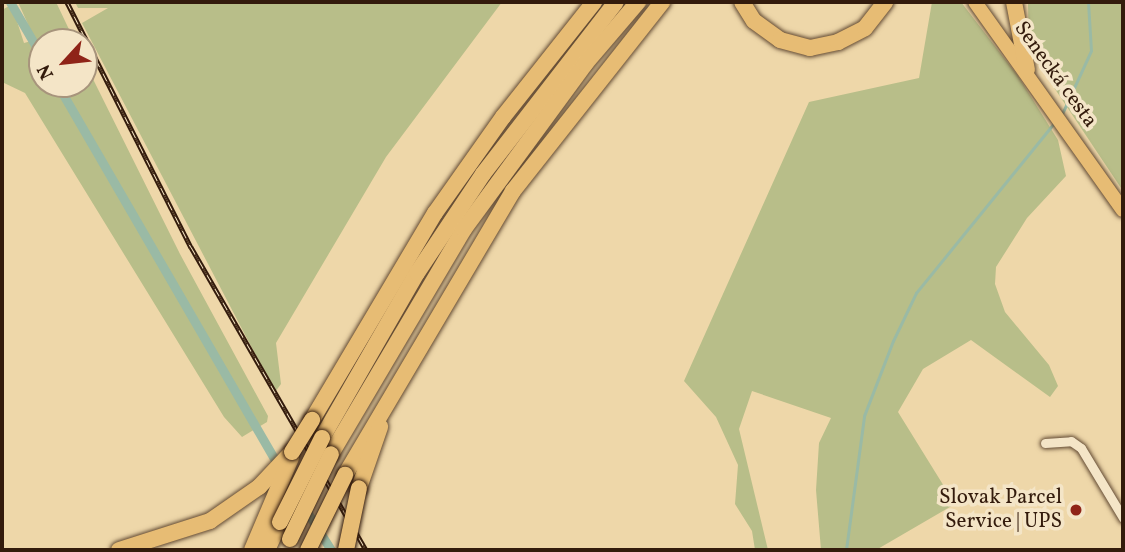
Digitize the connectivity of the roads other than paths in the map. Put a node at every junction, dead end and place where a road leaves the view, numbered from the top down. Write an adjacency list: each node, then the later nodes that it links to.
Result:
1 (616, 2): 18 (highway, bridge)
2 (638, 2): 15 (highway, bridge)
3 (662, 2): 11 (highway)
4 (742, 2): 5 (highway)
5 (885, 2)
6 (975, 2): 9 (main road, Senecká cesta)
7 (1014, 2): 9 (highway)
8 (591, 4): 13 (highway, bridge)
9 (1027, 70): 10 (main road, Senecká cesta)
10 (1123, 209)
11 (394, 387): 19 (highway, bridge); 20 (highway, bridge)
12 (1045, 443): 14 (street)
13 (292, 452): 16 (highway); 17 (highway)
14 (1123, 518)
15 (287, 545)
16 (119, 550)
17 (252, 550)
18 (267, 550)
19 (308, 550)
20 (346, 550)

